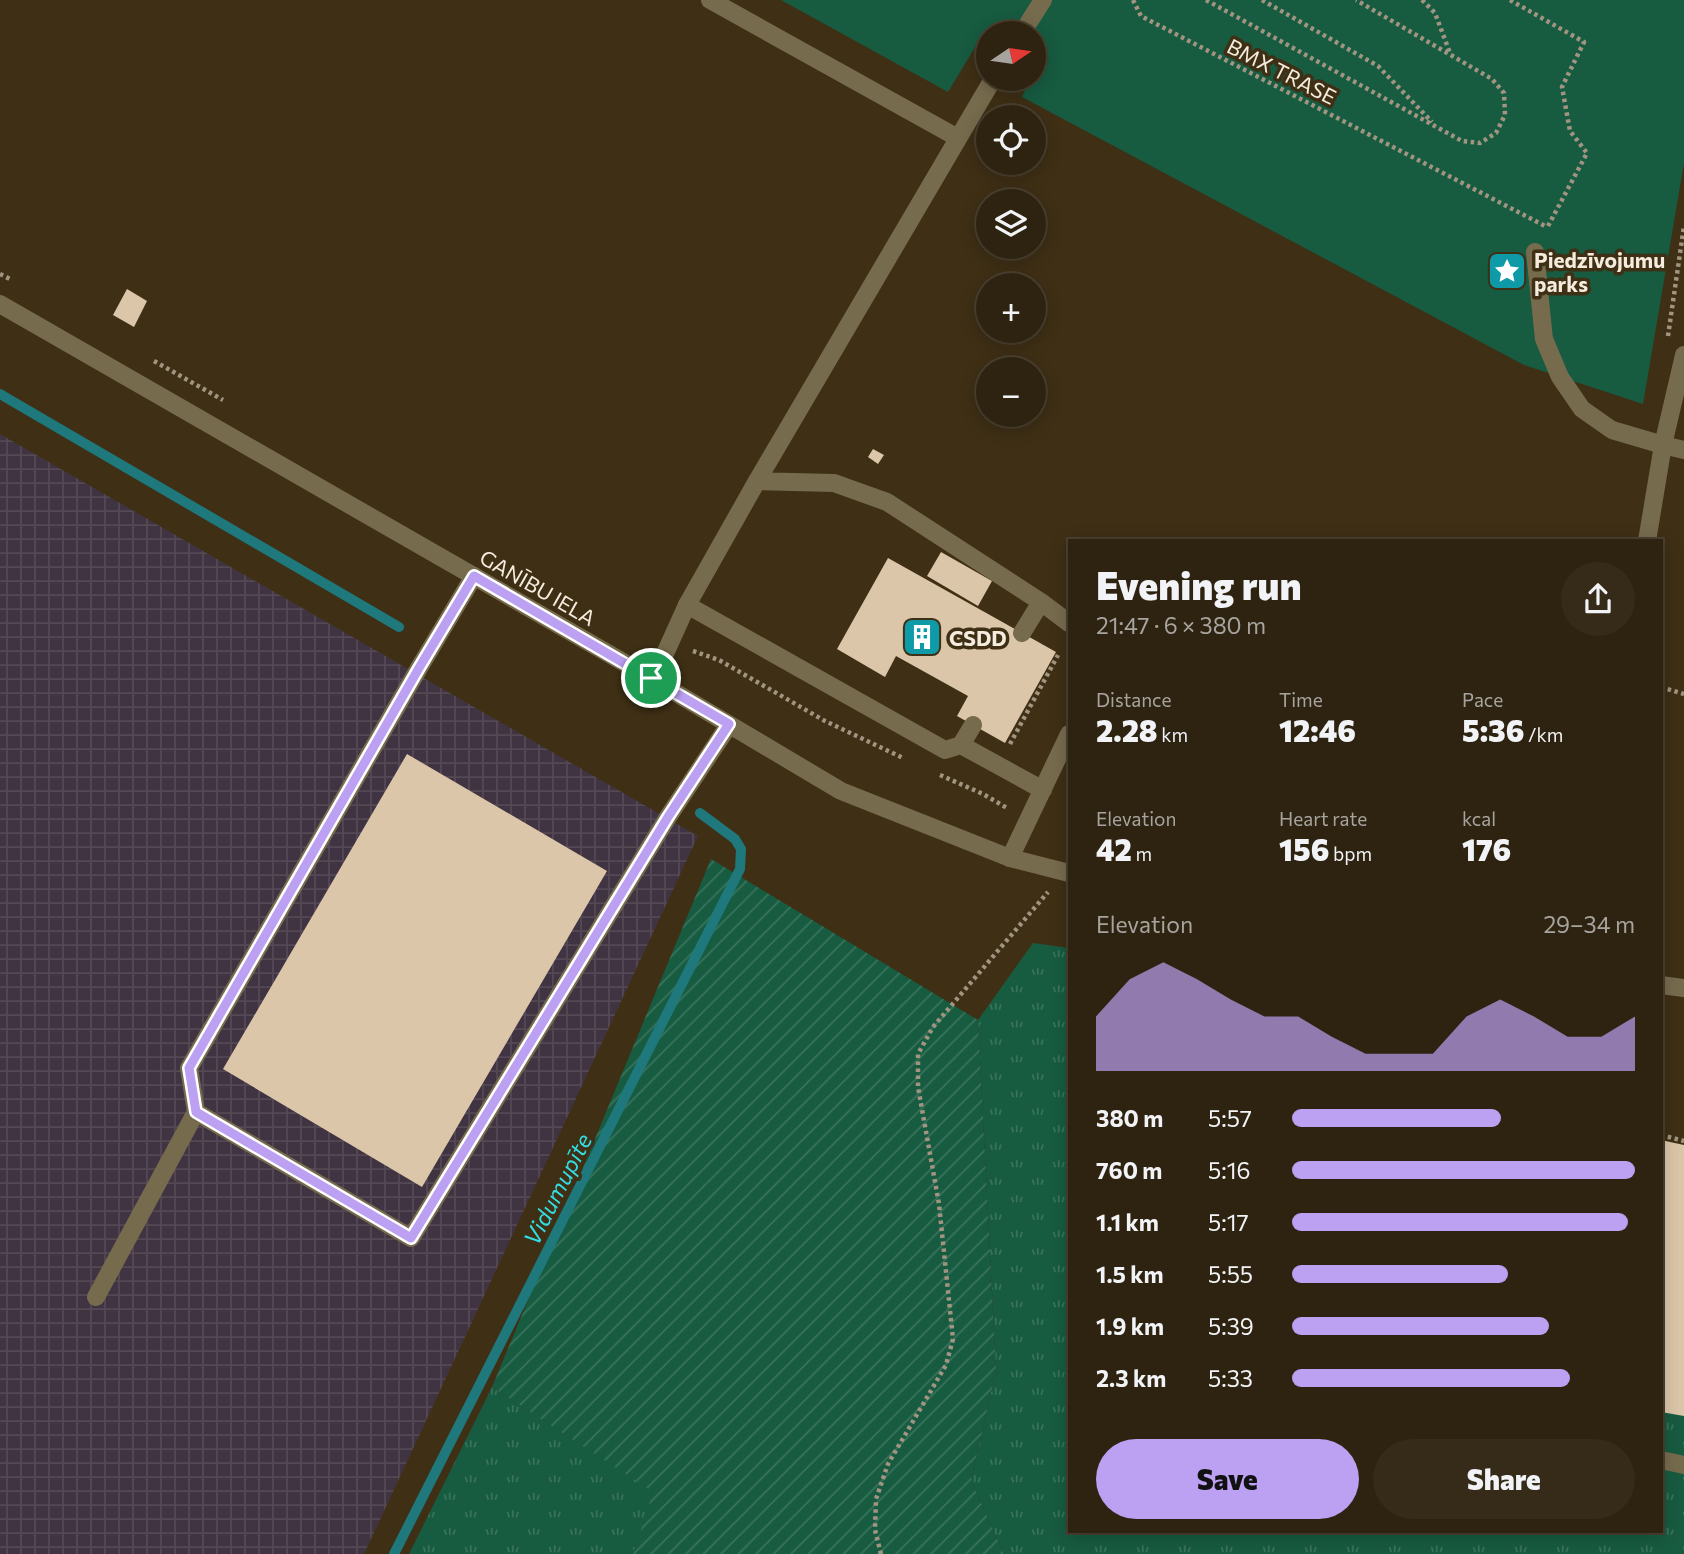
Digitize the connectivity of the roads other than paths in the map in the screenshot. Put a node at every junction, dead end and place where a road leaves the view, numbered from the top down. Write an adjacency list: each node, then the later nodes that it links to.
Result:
1 (710, 0): 5 (street)
2 (1043, 0): 3 (street)
3 (1029, 21)
4 (986, 91): 5 (street)
5 (958, 138): 11 (street)
6 (1535, 252): 9 (street)
7 (0, 303): 13 (street, GANĪBU IELA)
8 (1684, 355): 9 (street)
9 (1663, 445): 10 (street); 12 (street)
10 (1684, 450)
11 (757, 481): 14 (street); 15 (street)
12 (1647, 539)
13 (474, 576): 18 (street, GANĪBU IELA); 28 (street)
14 (1041, 601): 16 (street); 17 (street)
15 (687, 605): 18 (street); 22 (street)
16 (1068, 622)
17 (1022, 633)
18 (651, 678): 19 (street, GANĪBU IELA)
19 (729, 724): 24 (street, GANĪBU IELA); 28 (street)
20 (973, 725): 22 (street)
21 (1068, 736): 23 (street)
22 (961, 745): 23 (street)
23 (1043, 790): 24 (street)
24 (1010, 858): 25 (street, GANĪBU IELA)
25 (1067, 873)
26 (1663, 985): 27 (street)
27 (1684, 988)
28 (196, 1112): 29 (street)
29 (96, 1297)
30 (1663, 1460): 31 (street)
31 (1684, 1465)

